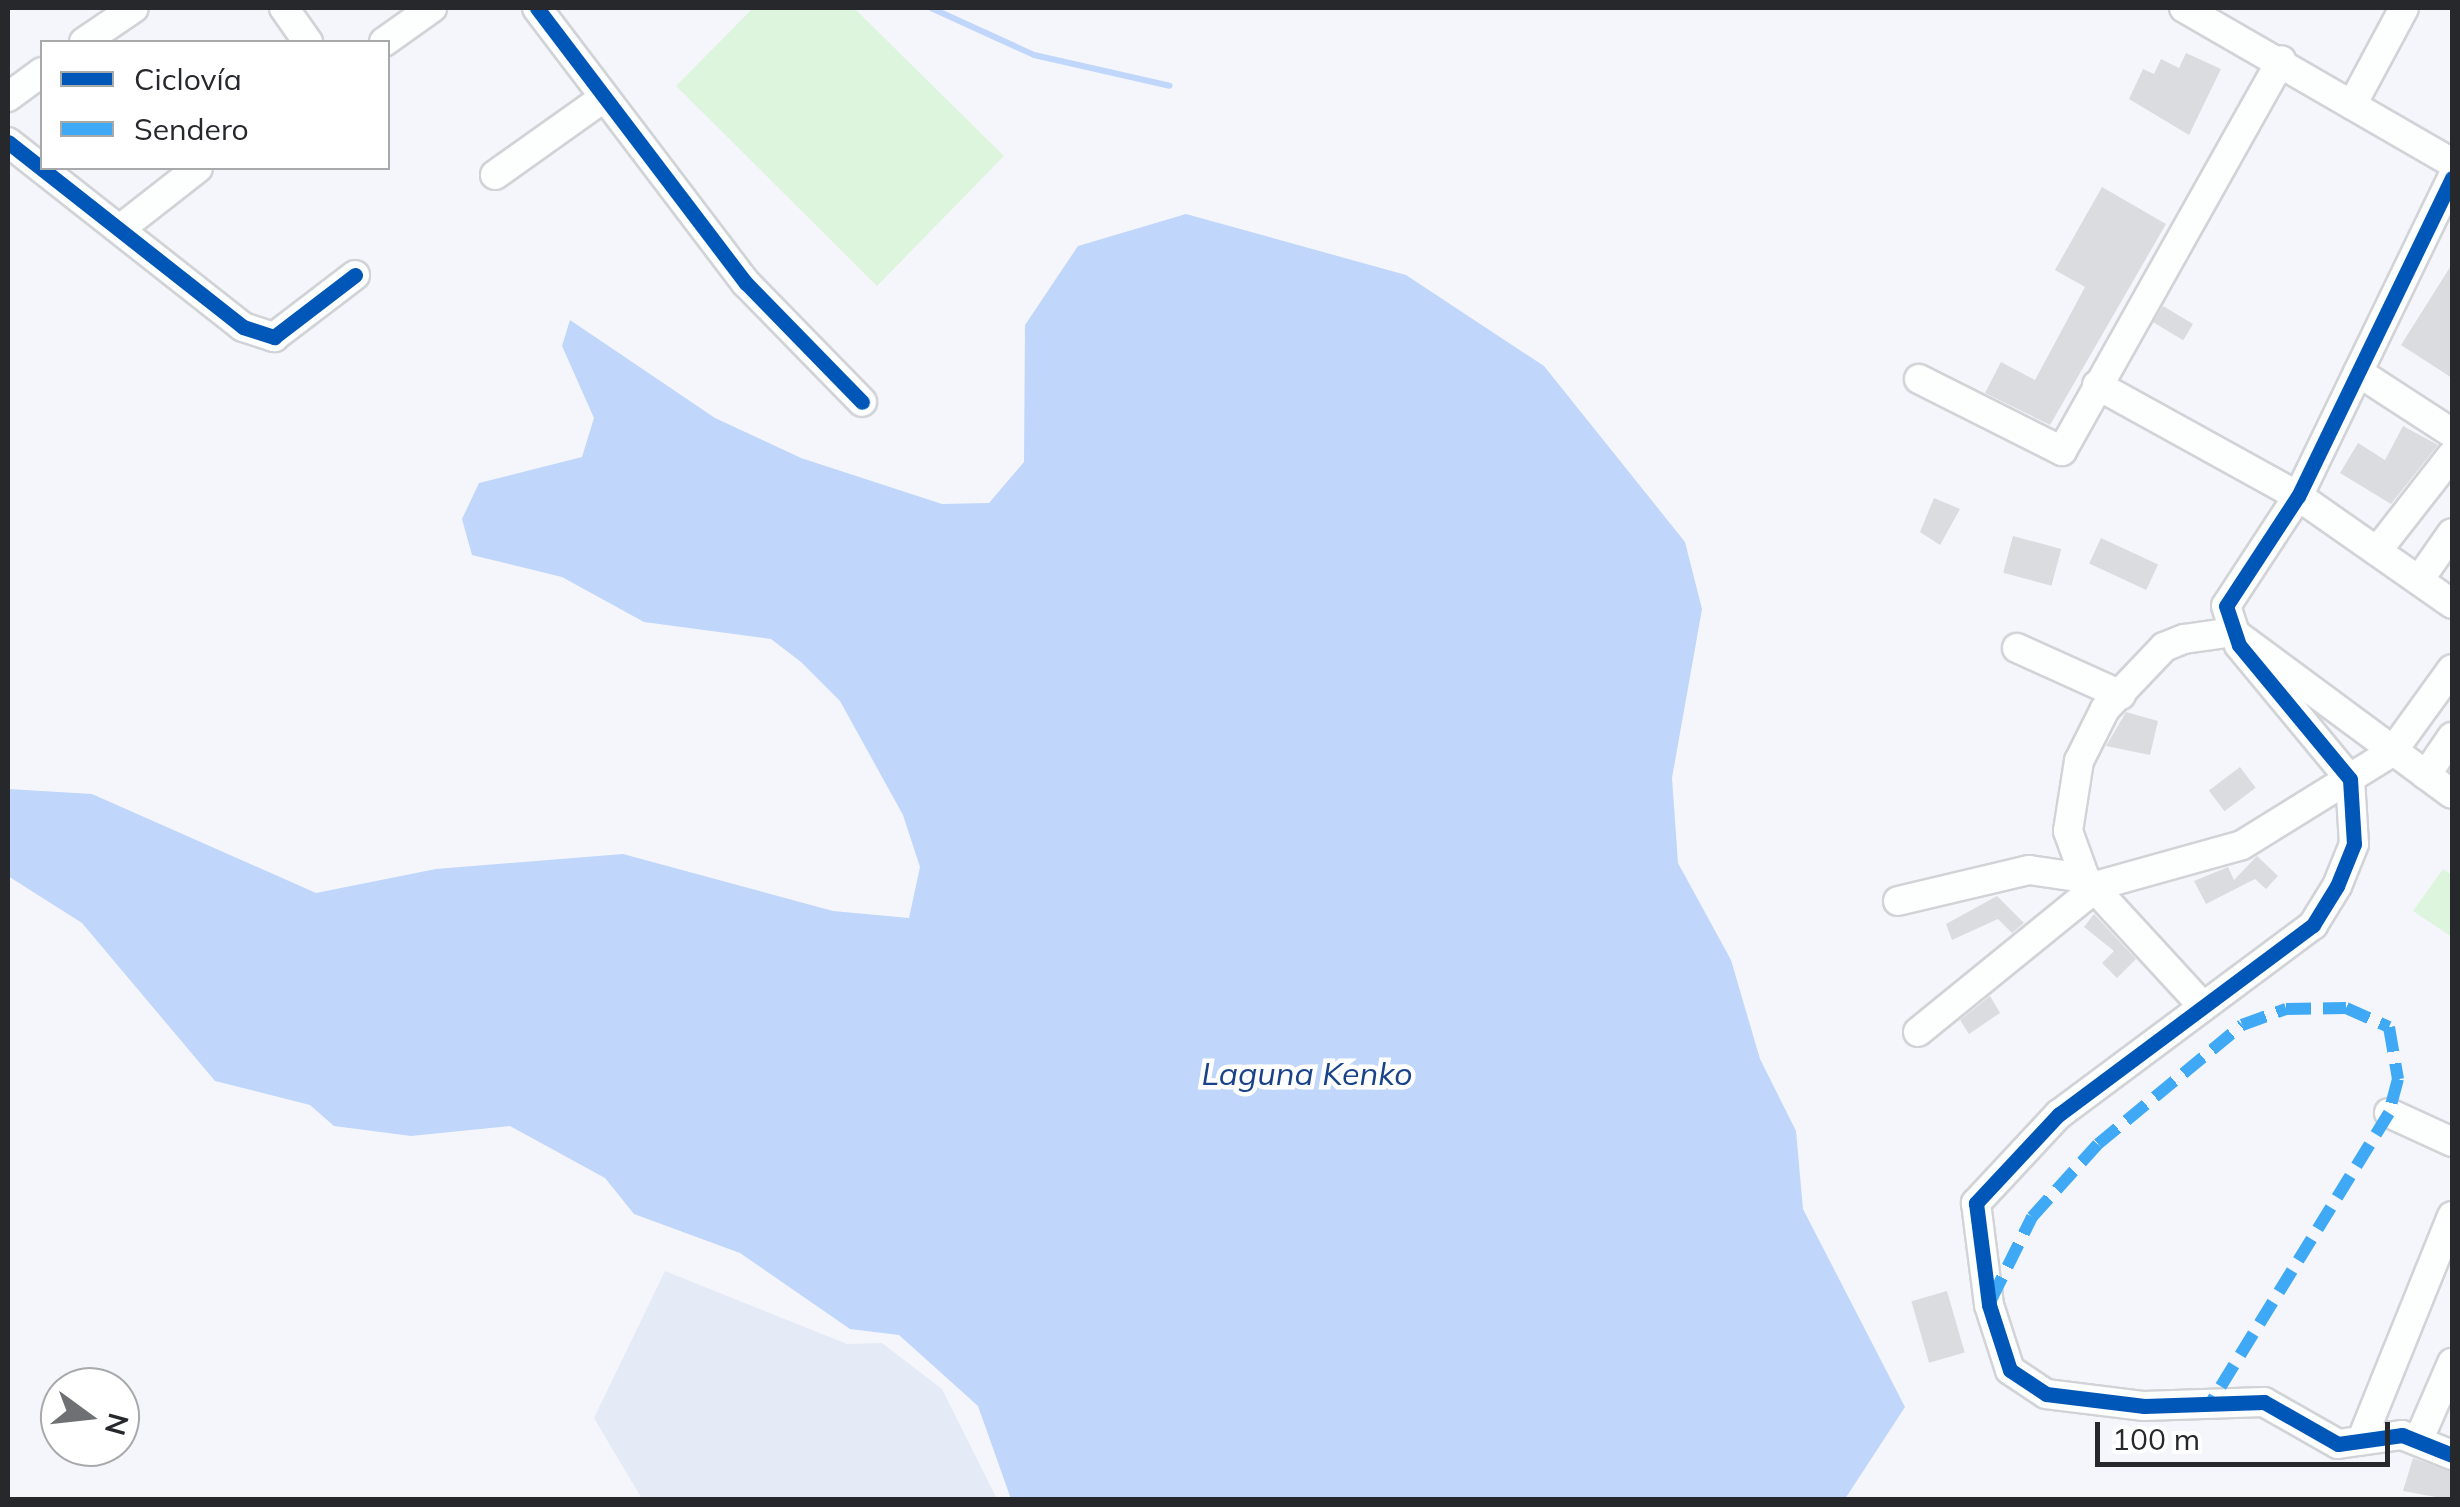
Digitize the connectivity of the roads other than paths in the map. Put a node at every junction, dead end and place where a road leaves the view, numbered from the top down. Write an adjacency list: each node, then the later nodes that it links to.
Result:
1 (134, 8): 7 (street)
2 (284, 8): 8 (street)
3 (432, 8): 9 (street)
4 (537, 8): 13 (street)
5 (2184, 8): 10 (street)
6 (2404, 8): 14 (street)
7 (87, 40)
8 (307, 40)
9 (387, 40)
10 (2280, 60): 14 (street); 26 (street)
11 (40, 73): 12 (street)
12 (8, 96)
13 (602, 99): 20 (street); 27 (street)
14 (2352, 105): 16 (street)
15 (8, 142): 17 (street)
16 (2452, 162)
17 (40, 167)
18 (44, 170): 22 (street)
19 (195, 170): 22 (street)
20 (495, 174)
21 (2452, 178): 24 (street)
22 (120, 229): 23 (street)
23 (355, 275)
24 (2358, 372): 28 (street); 30 (street)
25 (1919, 379): 26 (street)
26 (2098, 385): 30 (street)
27 (862, 402)
28 (2452, 433)
29 (2452, 455): 32 (street)
30 (2298, 496): 32 (street); 35 (street)
31 (2452, 533): 33 (street)
32 (2377, 551): 33 (street)
33 (2419, 580): 34 (street)
34 (2452, 604)
35 (2233, 632): 38 (street); 40 (street); 42 (street)
36 (2017, 648): 38 (street)
37 (2452, 670): 40 (street)
38 (2121, 696): 44 (street)
39 (2452, 738): 41 (street)
40 (2392, 752): 41 (street); 42 (street)
41 (2426, 775): 43 (street)
42 (2350, 779): 44 (street); 46 (street)
43 (2452, 794)
44 (2092, 882): 45 (street); 46 (street); 47 (street)
45 (1898, 901)
46 (2200, 1003): 52 (street)
47 (1918, 1032)
48 (2389, 1113): 49 (street)
49 (2452, 1142)
50 (2452, 1216): 52 (street)
51 (2452, 1362): 53 (street)
52 (2364, 1434): 53 (street)
53 (2420, 1439): 54 (street)
54 (2452, 1454)

